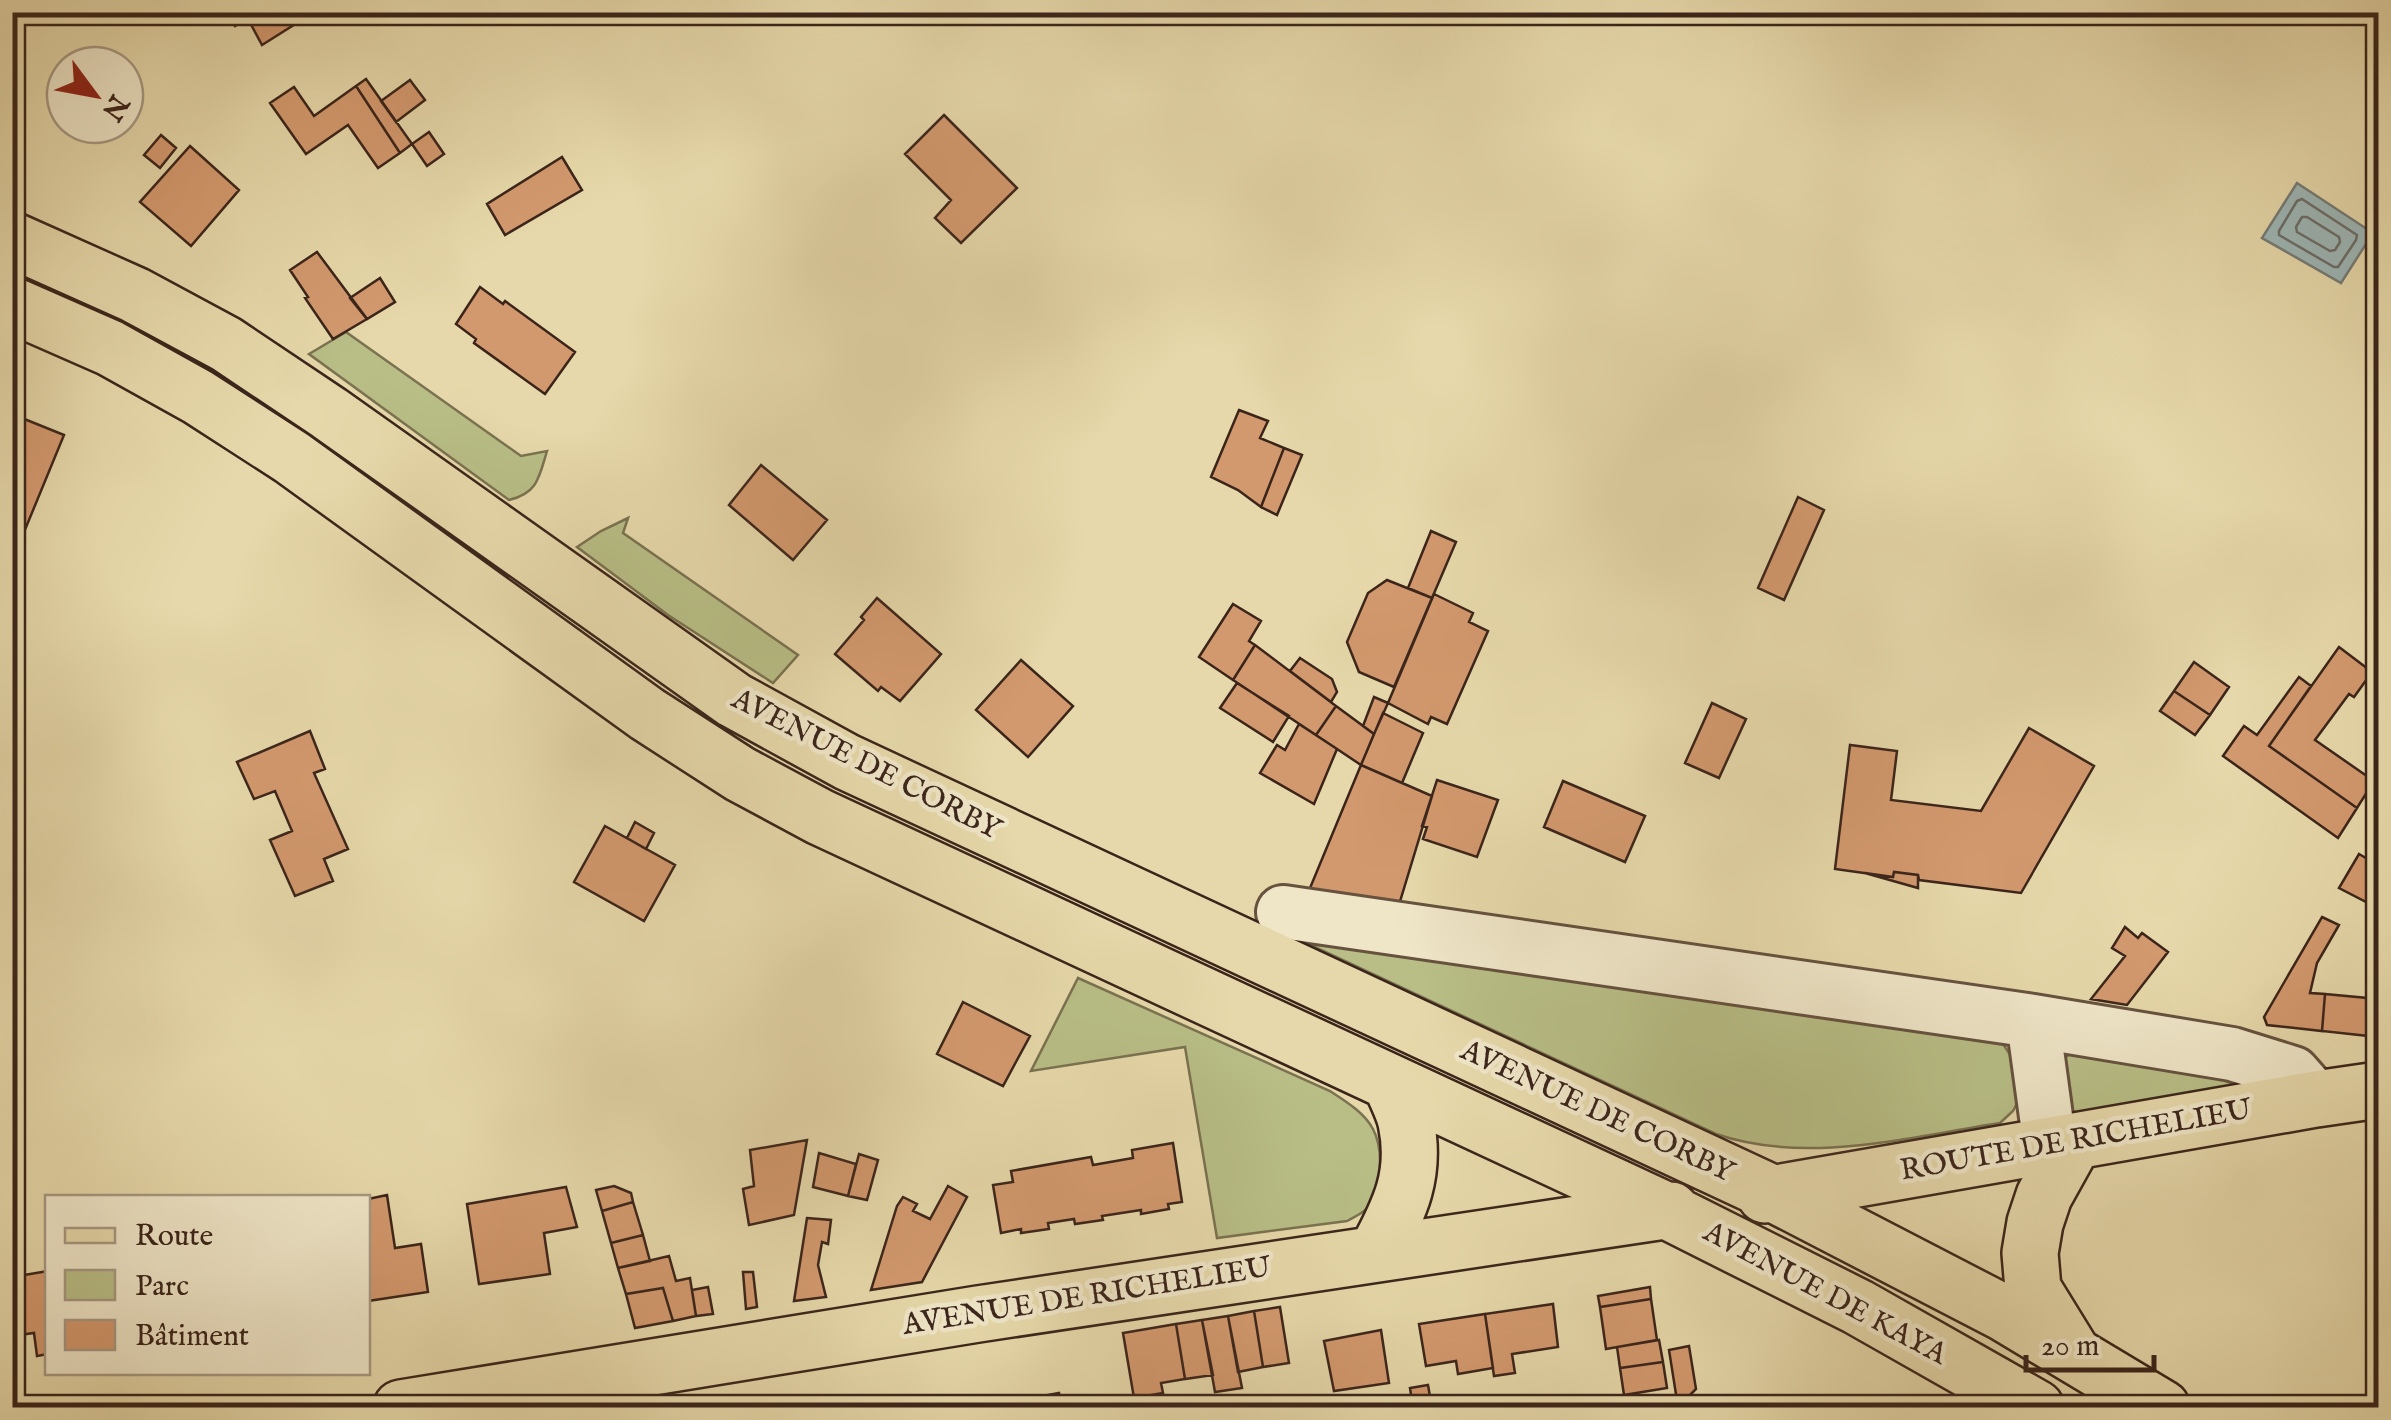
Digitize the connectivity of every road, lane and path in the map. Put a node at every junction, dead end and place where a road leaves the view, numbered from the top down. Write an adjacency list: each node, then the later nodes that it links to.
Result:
1 (12, 240): 9 (main road, AVENUE DE CORBY)
2 (12, 305): 5 (main road, AVENUE DE CORBY)
3 (1283, 912): 4 (street)
4 (2033, 1022): 7 (street); 8 (street)
5 (1391, 1084): 10 (main road, AVENUE DE CORBY); 11 (main road)
6 (2378, 1090): 7 (main road, ROUTE DE RICHELIEU)
7 (2316, 1099): 8 (main road, ROUTE DE RICHELIEU)
8 (2062, 1144): 9 (main road, ROUTE DE RICHELIEU); 12 (main road)
9 (1774, 1194): 10 (main road, AVENUE DE RICHELIEU); 12 (main road)
10 (1666, 1210): 11 (main road, AVENUE DE RICHELIEU); 15 (main road, AVENUE DE KAYA)
11 (1376, 1252): 14 (main road, AVENUE DE RICHELIEU)
12 (2074, 1355): 13 (main road)
13 (2146, 1404)
14 (400, 1408)
15 (2036, 1408)

